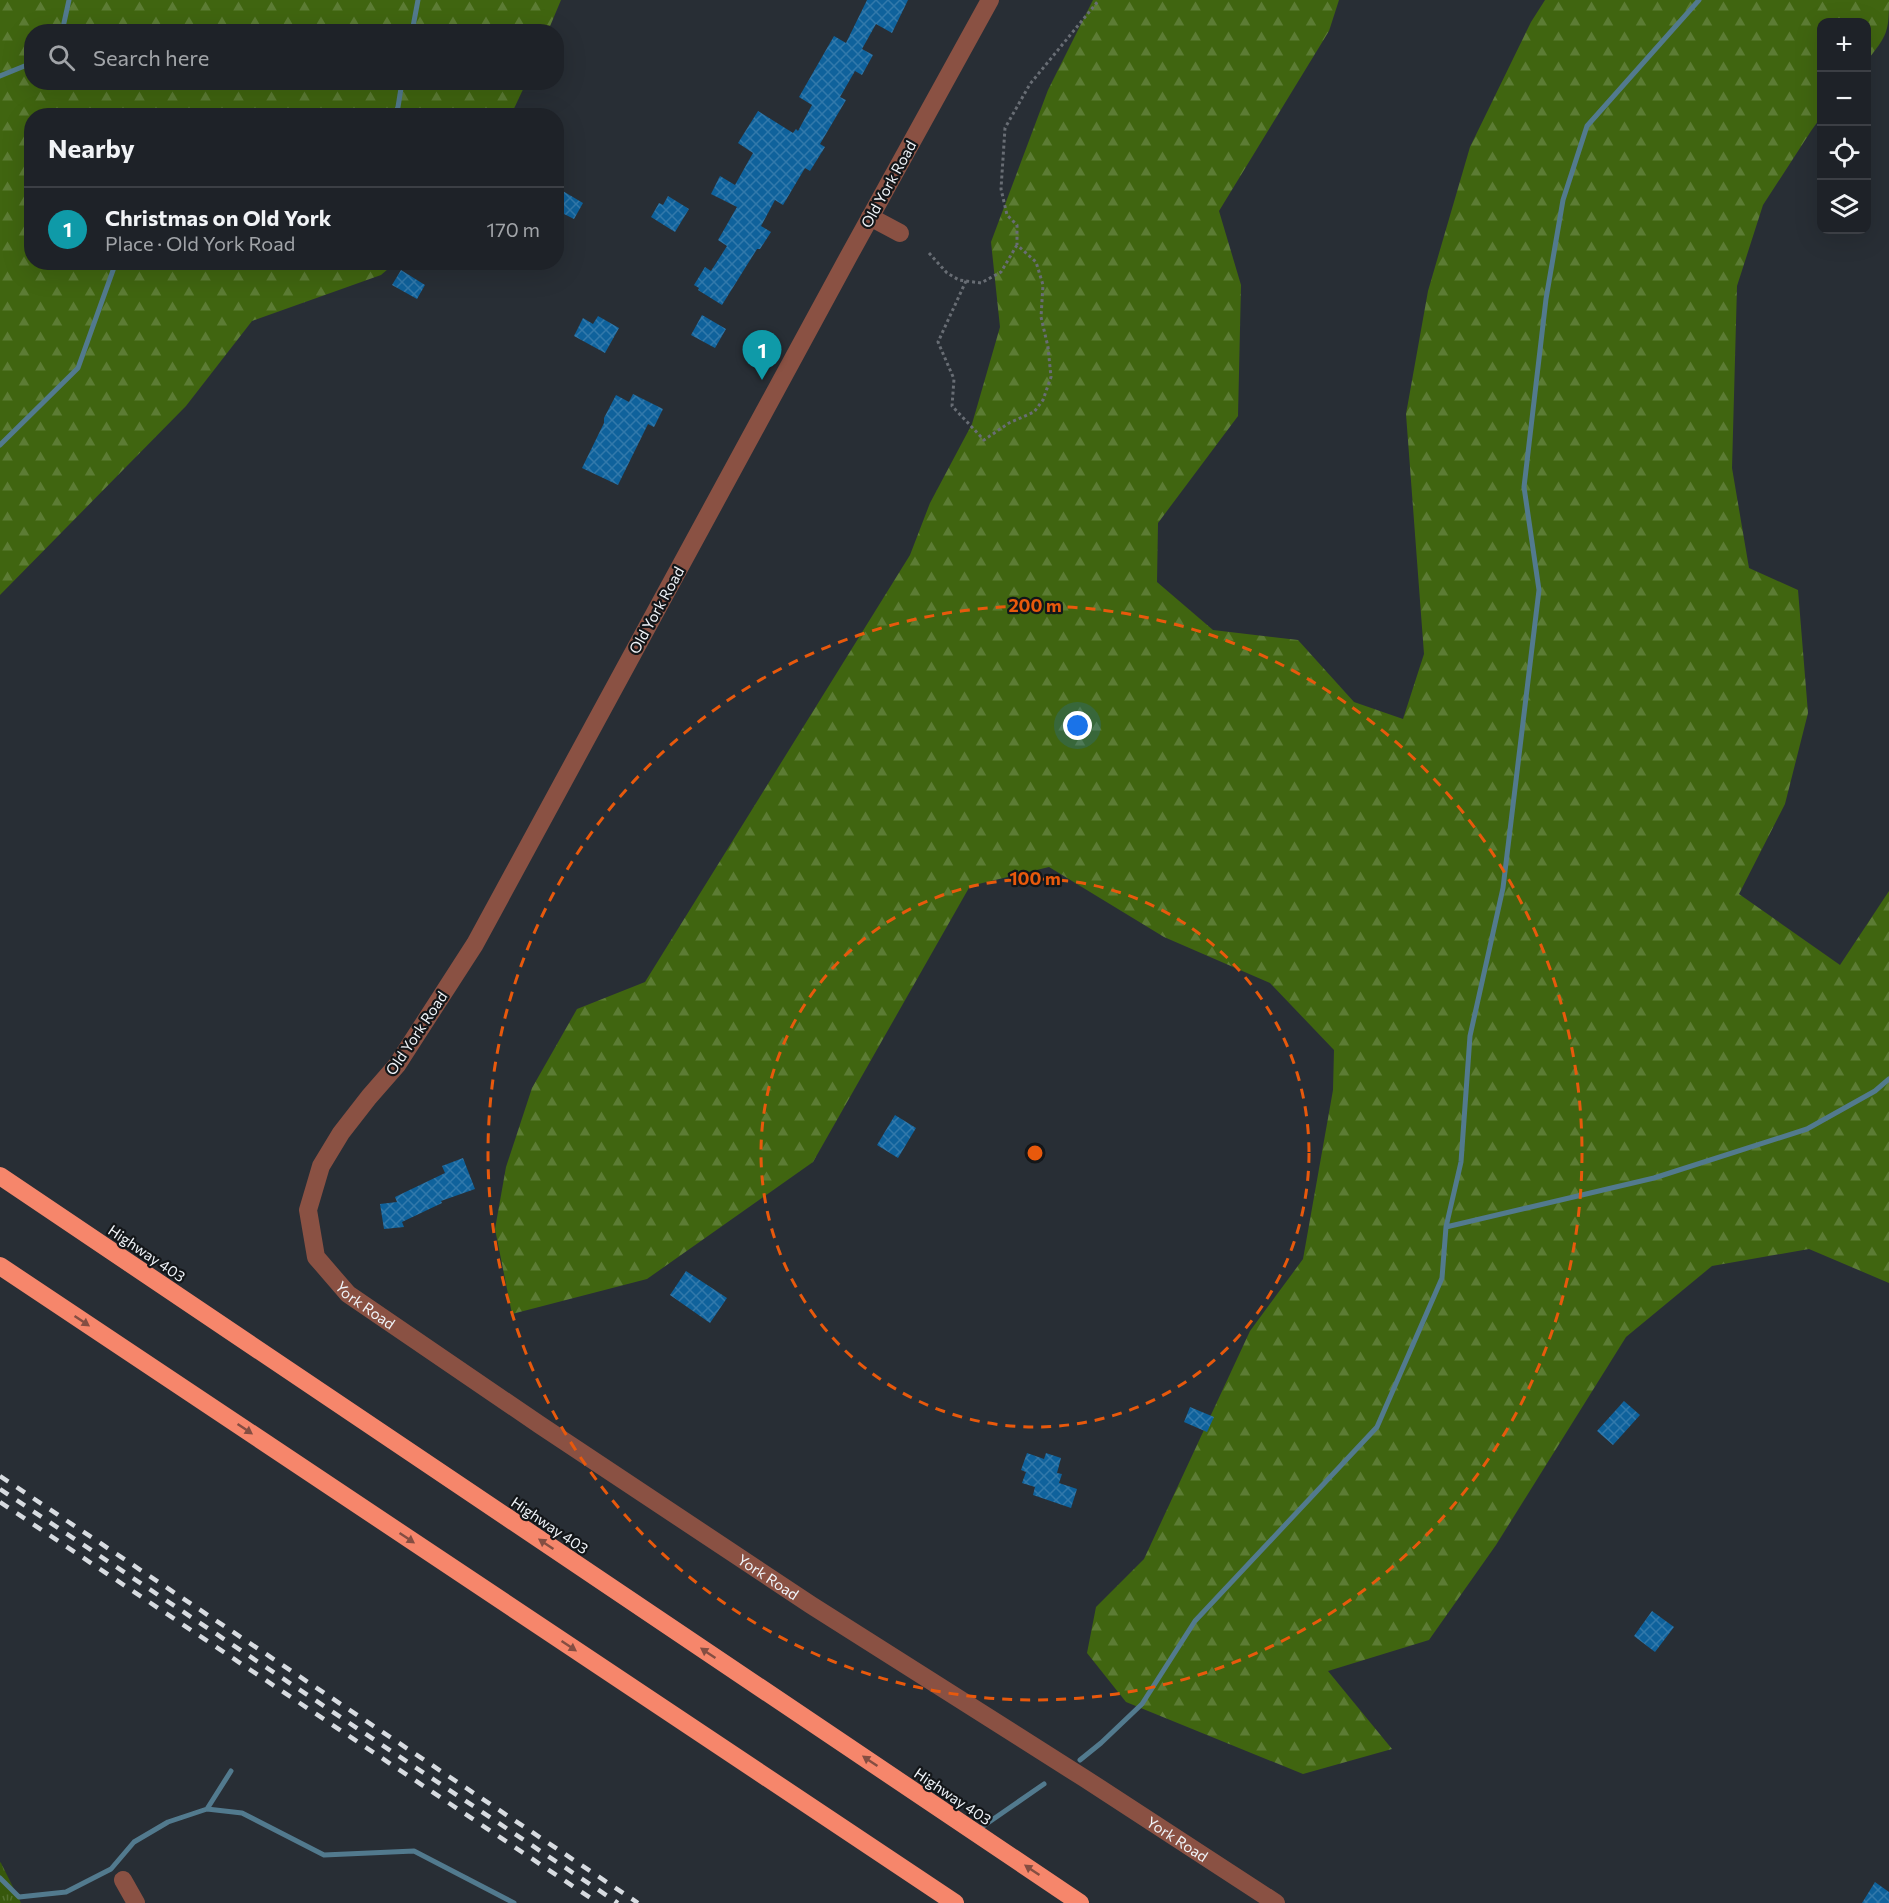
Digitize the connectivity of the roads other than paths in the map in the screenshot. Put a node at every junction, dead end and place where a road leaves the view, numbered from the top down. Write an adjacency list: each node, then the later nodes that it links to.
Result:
1 (990, 0): 2 (street, Old York Road)
2 (870, 217): 3 (street); 5 (street, Old York Road)
3 (900, 232)
4 (0, 1176): 10 (highway, Highway 403, one-way to 4)
5 (308, 1210): 11 (street, York Road)
6 (0, 1266): 9 (highway, one-way to 9)
7 (123, 1880): 8 (street)
8 (136, 1903)
9 (955, 1903)
10 (1080, 1903)
11 (1276, 1903)

